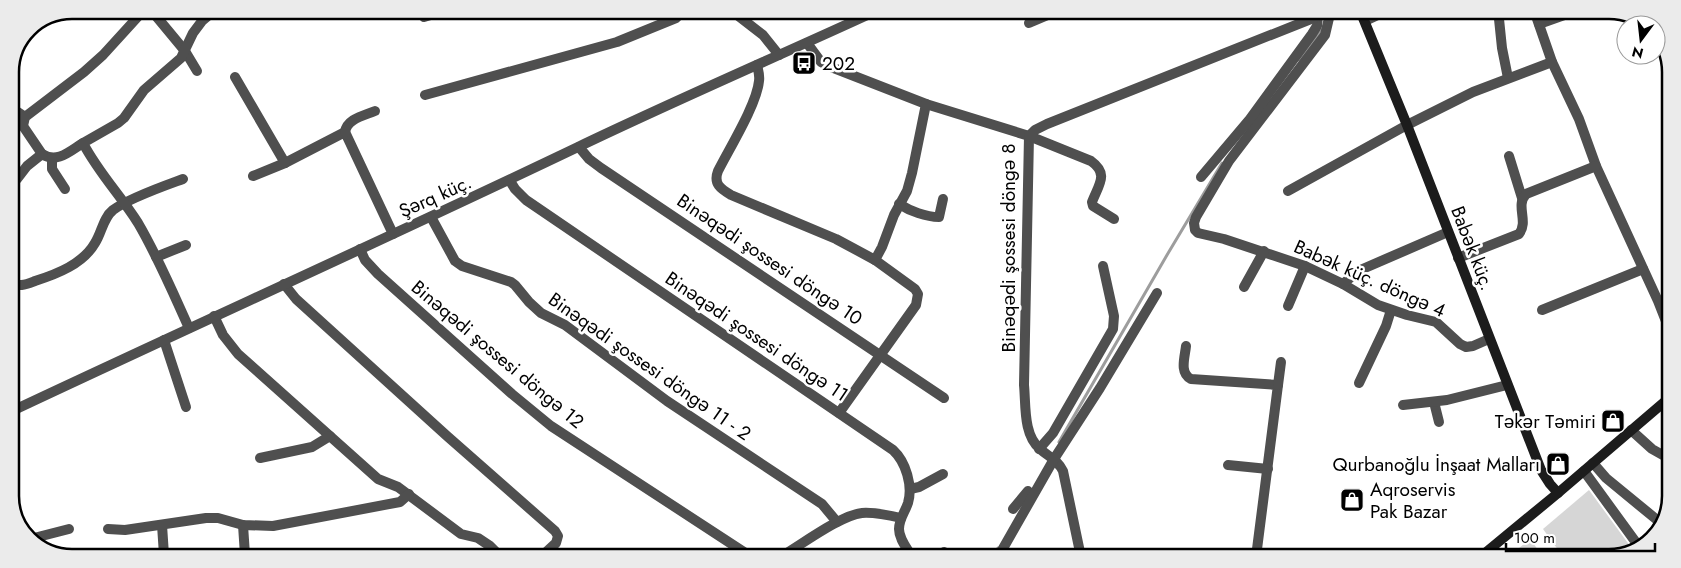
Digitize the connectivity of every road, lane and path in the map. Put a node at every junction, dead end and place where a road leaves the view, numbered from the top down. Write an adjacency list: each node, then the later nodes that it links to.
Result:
1 (136, 19): 29 (street)
2 (158, 19): 18 (street)
3 (204, 19): 18 (street)
4 (674, 19): 25 (street)
5 (743, 19): 19 (street)
6 (859, 19): 17 (street, Şərq küç.)
7 (1038, 19): 15 (street)
8 (1311, 19): 32 (street)
9 (1321, 19): 42 (street)
10 (1329, 19): 57 (street, Babək küç. döngə 4)
11 (1364, 19): 30 (main road, Babək küç.)
12 (1499, 19): 24 (street)
13 (1537, 19): 16 (street)
14 (1553, 19): 16 (street)
15 (1029, 23)
16 (1539, 24): 20 (street)
17 (807, 43): 19 (street, Şərq küç.); 26 (street, Binəqədi şossesi döngə 8)
18 (185, 51): 22 (street); 33 (street)
19 (779, 55): 21 (street, Şərq küç.)
20 (1552, 62): 24 (street); 39 (street)
21 (757, 65): 34 (street, Şərq küç.); 60 (street)
22 (197, 71)
23 (235, 77): 38 (street)
24 (1508, 78): 30 (street)
25 (425, 95)
26 (926, 104): 32 (street, Binəqədi şossesi döngə 8); 50 (street)
27 (375, 110): 31 (street)
28 (19, 113): 29 (street)
29 (25, 117): 35 (street)
30 (1407, 125): 46 (street); 53 (main road, Babək küç.)
31 (345, 132): 38 (street); 54 (street)
32 (1029, 136): 52 (street); 93 (street, Binəqədi şossesi döngə 8)
33 (83, 144): 37 (street); 49 (street)
34 (578, 147): 44 (street, Şərq küç.); 78 (street, Binəqədi şossesi döngə 10)
35 (42, 154): 37 (street); 41 (street)
36 (1509, 156): 47 (street)
37 (52, 159): 45 (street)
38 (284, 163): 40 (street)
39 (1596, 166): 47 (street); 63 (street)
40 (253, 176)
41 (19, 177)
42 (1201, 177)
43 (183, 178): 49 (street)
44 (510, 181): 51 (street, Şərq küç.); 89 (street, Binəqədi şossesi döngə 11)
45 (64, 189)
46 (1288, 191)
47 (1522, 198): 59 (street)
48 (943, 199): 50 (street)
49 (124, 203): 58 (street); 66 (street)
50 (900, 204): 60 (street)
51 (431, 217): 54 (street, Şərq küç.); 108 (street, Binəqədi şossesi döngə 11 - 2)
52 (1114, 219)
53 (1448, 232): 59 (main road, Babək küç.); 65 (street)
54 (393, 234): 56 (street, Şərq küç.)
55 (186, 245): 58 (street)
56 (360, 249): 64 (street, Şərq küç.); 119 (street, Binəqədi şossesi döngə 12)
57 (1264, 251): 62 (street, Babək küç. döngə 4); 67 (street)
58 (156, 257): 74 (street)
59 (1458, 258): 75 (main road, Babək küç.)
60 (875, 260): 78 (street)
61 (1103, 266): 93 (street)
62 (1305, 266): 65 (street, Babək küç. döngə 4); 69 (street)
63 (1643, 269): 71 (street); 72 (street)
64 (284, 284): 73 (street, Şərq küç.); 118 (street)
65 (1343, 284): 70 (street, Babək küç. döngə 4)
66 (19, 285)
67 (1244, 288)
68 (1156, 293): 95 (street)
69 (1288, 306)
70 (1391, 310): 75 (street, Babək küç. döngə 4); 80 (street)
71 (1542, 310)
72 (1662, 311)
73 (214, 316): 74 (street, Şərq küç.); 92 (street)
74 (189, 328): 76 (street, Şərq küç.)
75 (1489, 338): 82 (main road, Babək küç.)
76 (164, 340): 87 (street); 88 (street, Şərq küç.)
77 (1186, 346): 81 (street)
78 (880, 354): 83 (street, Binəqədi şossesi döngə 10); 89 (street)
79 (1281, 362): 81 (street)
80 (1359, 383)
81 (1278, 385): 99 (street)
82 (1507, 385): 84 (street); 103 (main road, Babək küç.)
83 (944, 398)
84 (1434, 402): 86 (street); 90 (street)
85 (1662, 404): 91 (main road)
86 (1403, 405)
87 (186, 407)
88 (19, 408)
89 (839, 414): 102 (street, Binəqədi şossesi döngə 11)
90 (1439, 422)
91 (1631, 430): 94 (street); 97 (main road)
92 (330, 436): 96 (street); 104 (street)
93 (1039, 449): 95 (street, Binəqədi şossesi döngə 8)
94 (1662, 455)
95 (1051, 457): 105 (street); 122 (street); 123 (street, Binəqədi şossesi döngə 8)
96 (260, 458)
97 (1593, 463): 100 (main road); 107 (street)
98 (1228, 465): 99 (street)
99 (1268, 469): 124 (street)
100 (1584, 471): 103 (main road); 114 (street)
101 (944, 474): 102 (street)
102 (910, 489): 106 (street, Binəqədi şossesi döngə 11)
103 (1558, 493): 125 (main road)
104 (410, 494): 110 (street); 117 (street)
105 (1013, 509)
106 (901, 518): 108 (street); 121 (street, Binəqədi şossesi döngə 11)
107 (1657, 520)
108 (837, 522): 120 (street)
109 (162, 525): 110 (street); 112 (street); 115 (street)
110 (243, 525): 116 (street)
111 (69, 529): 113 (street)
112 (108, 529)
113 (38, 537)
114 (1636, 542)
115 (164, 549)
116 (245, 549)
117 (493, 549)
118 (550, 549)
119 (739, 549)
120 (793, 549)
121 (907, 549)
122 (1003, 549)
123 (1079, 549)
124 (1257, 549)
125 (1490, 549)

